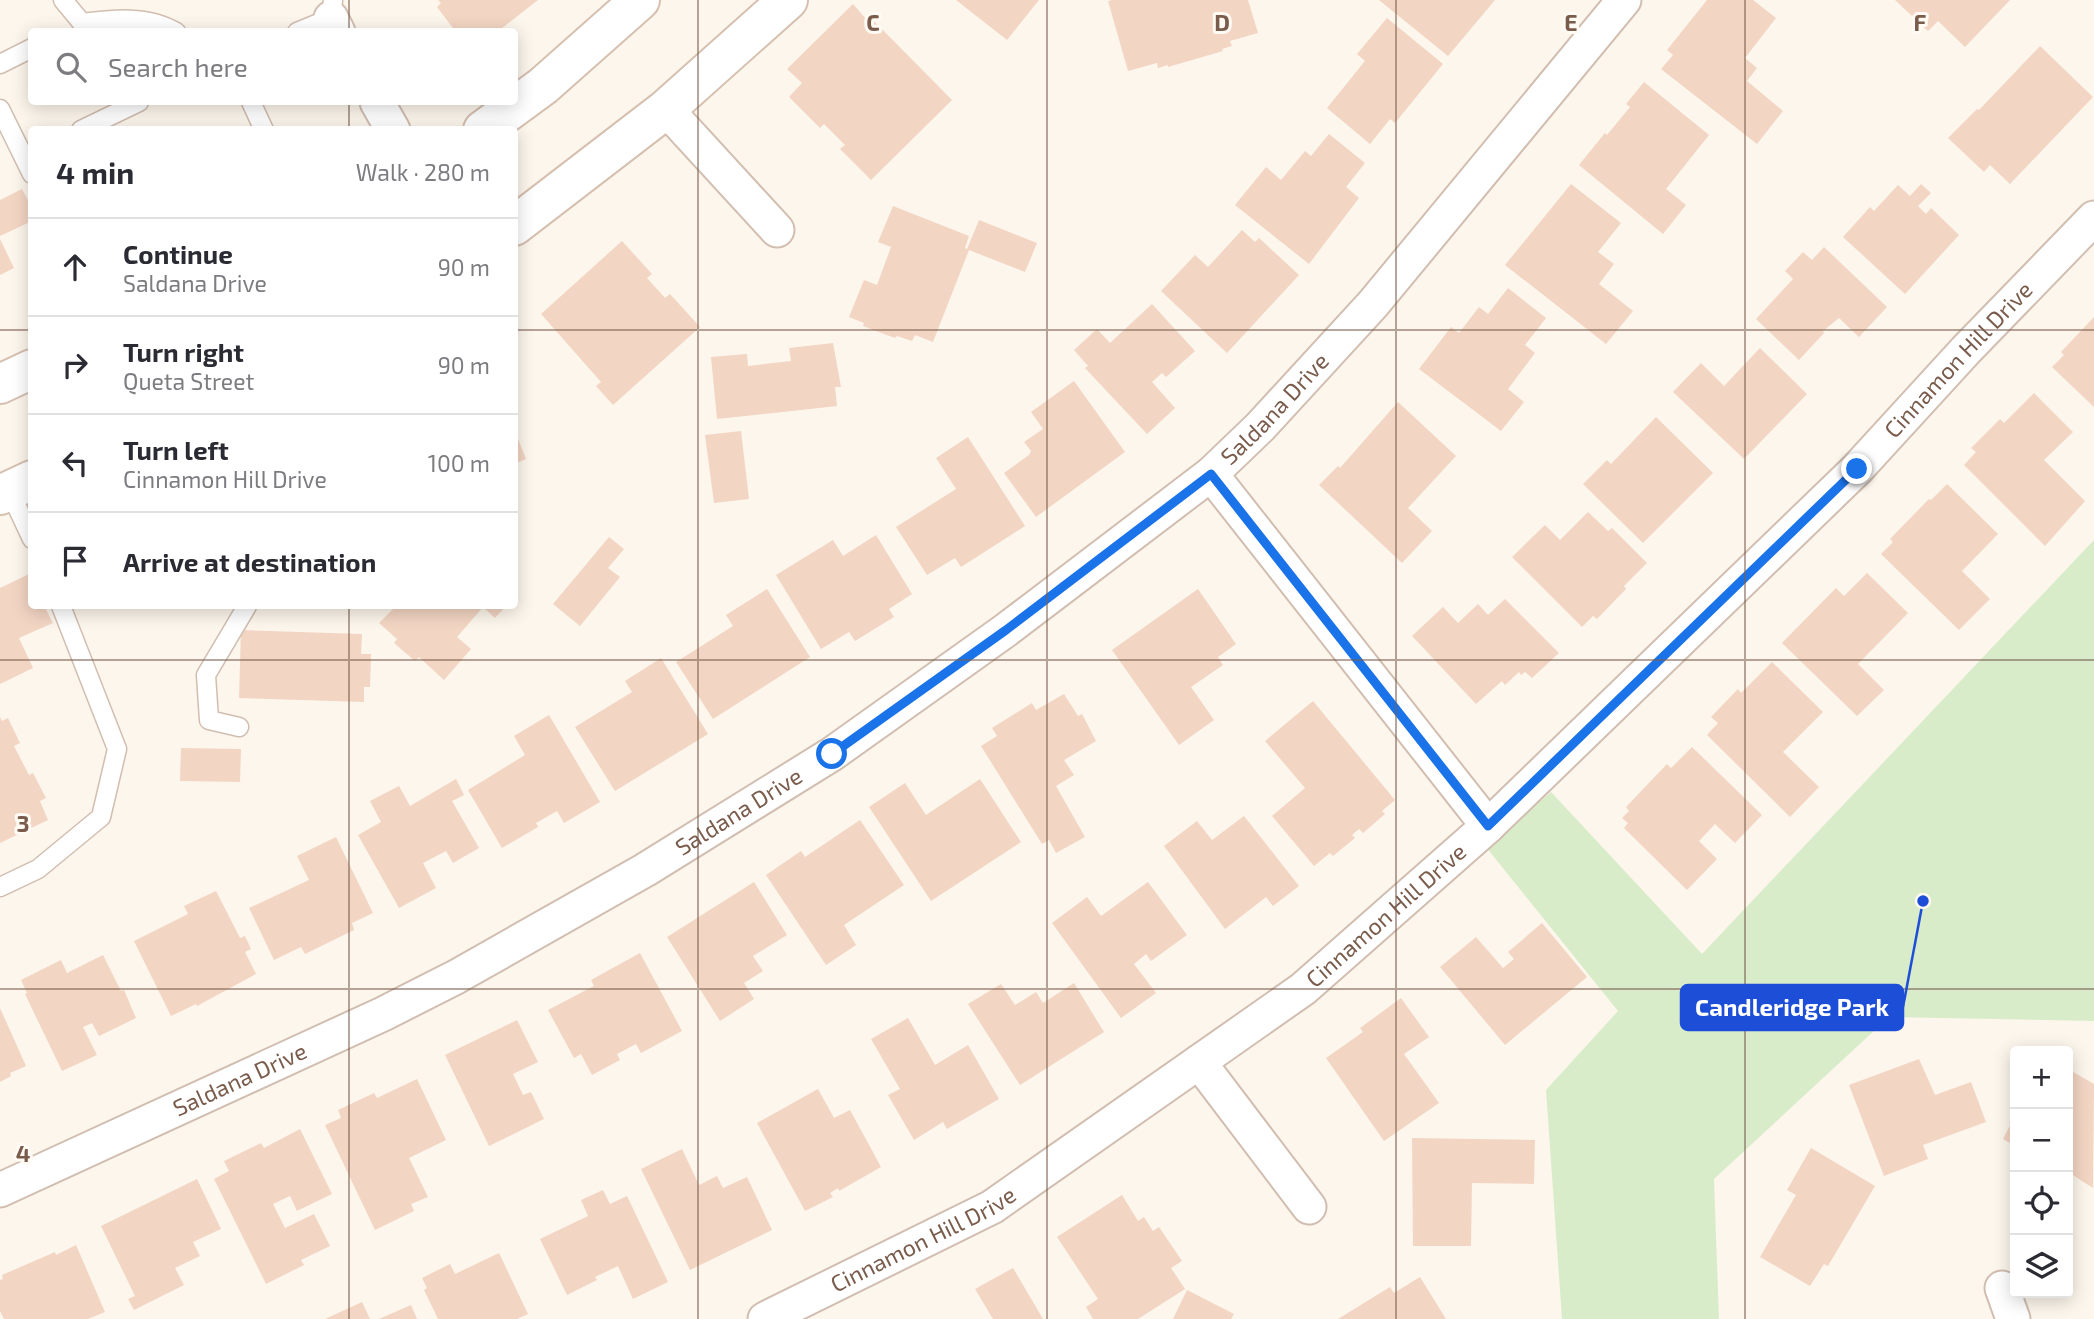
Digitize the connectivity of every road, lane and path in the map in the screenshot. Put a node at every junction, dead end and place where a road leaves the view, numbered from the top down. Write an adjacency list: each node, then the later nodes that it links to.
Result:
1 (63, 0): 6 (lane)
2 (639, 0): 12 (main road)
3 (1624, 0): 29 (street, Saldana Drive)
4 (780, 3): 18 (main road)
5 (334, 16): 9 (lane)
6 (82, 23): 7 (lane); 8 (lane)
7 (73, 28)
8 (169, 28)
9 (306, 28)
10 (28, 50): 11 (lane)
11 (0, 64)
12 (518, 104)
13 (133, 105): 19 (lane)
14 (252, 105): 20 (lane)
15 (379, 105): 21 (street)
16 (517, 105): 22 (main road)
17 (0, 108): 23 (lane)
18 (666, 109): 25 (main road); 26 (street)
19 (89, 126)
20 (262, 126)
21 (391, 126)
22 (488, 126)
23 (27, 155)
24 (2094, 218): 35 (street, Cinnamon Hill Drive)
25 (518, 223)
26 (778, 230)
27 (28, 371): 28 (main road)
28 (0, 384)
29 (1211, 474): 35 (street); 38 (street, Saldana Drive)
30 (14, 488): 31 (lane)
31 (28, 528)
32 (62, 609): 36 (lane)
33 (245, 609): 34 (lane)
34 (239, 727)
35 (1488, 826): 37 (street, Cinnamon Hill Drive)
36 (0, 887)
37 (1199, 1062): 39 (street); 40 (street, Cinnamon Hill Drive)
38 (0, 1190)
39 (1309, 1207)
40 (765, 1319)

